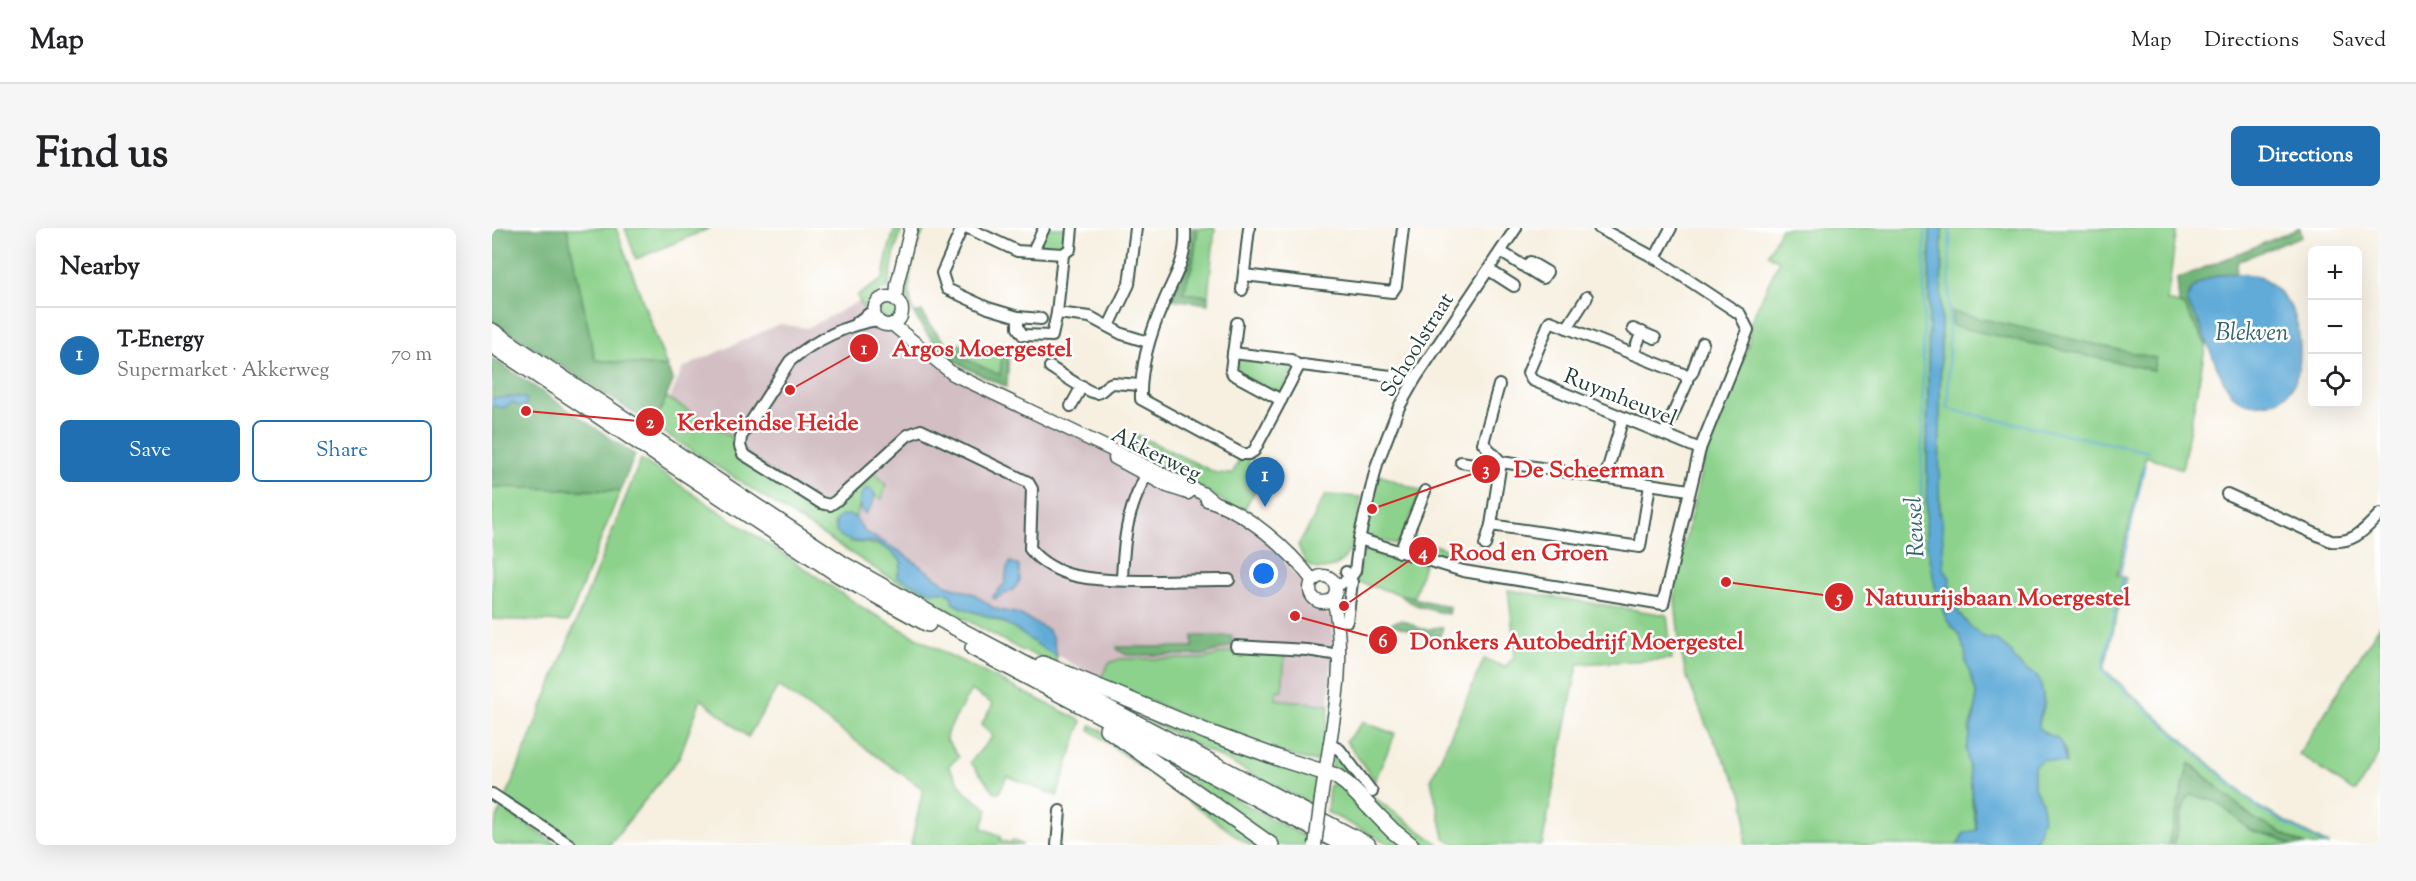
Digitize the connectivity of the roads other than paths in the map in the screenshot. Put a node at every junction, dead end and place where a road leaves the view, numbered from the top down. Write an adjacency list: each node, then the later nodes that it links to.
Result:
1 (904, 228): 24 (main road)
2 (911, 228): 24 (main road)
3 (962, 228): 27 (street)
4 (968, 228): 14 (street)
5 (1044, 228): 14 (street)
6 (1072, 228): 16 (street)
7 (1136, 228): 31 (street)
8 (1185, 228): 35 (street)
9 (1249, 228): 20 (street)
10 (1403, 228): 20 (street)
11 (1516, 228): 15 (street, Schoolstraat)
12 (1599, 228): 17 (street)
13 (1671, 228): 17 (street)
14 (1034, 251): 16 (street)
15 (1501, 252): 18 (street); 19 (street, Schoolstraat)
16 (1063, 254): 25 (street)
17 (1655, 258): 51 (street)
18 (1526, 268)
19 (1489, 270): 21 (street); 43 (street, Schoolstraat)
20 (1244, 275): 22 (street)
21 (1514, 285)
22 (1242, 290)
23 (1587, 297): 32 (street)
24 (891, 299): 26 (main road); 29 (main road)
25 (1057, 313): 27 (street); 31 (street)
26 (876, 315): 29 (main road); 66 (street)
27 (1018, 317): 28 (street)
28 (1041, 319)
29 (896, 321): 54 (main road, Akkerweg)
30 (1237, 323): 38 (street)
31 (1109, 326): 35 (street)
32 (1567, 328): 39 (street); 49 (street, Ruymheuvel)
33 (492, 331): 71 (highway)
34 (1655, 338): 39 (street)
35 (1148, 342): 44 (street)
36 (1703, 343): 42 (street)
37 (492, 345): 74 (highway)
38 (1233, 353): 40 (street); 47 (street)
39 (1633, 354): 42 (street)
40 (1299, 366): 43 (street); 47 (street)
41 (1050, 367): 46 (street)
42 (1687, 378): 50 (street)
43 (1415, 379): 62 (street, Schoolstraat)
44 (1140, 385): 46 (street); 47 (street)
45 (1499, 385): 53 (street)
46 (1082, 386): 48 (street)
47 (1281, 400)
48 (1071, 406)
49 (1623, 418): 50 (street, Ruymheuvel); 55 (street)
50 (1664, 434): 51 (street, Ruymheuvel)
51 (1700, 449): 57 (street)
52 (1461, 462): 53 (street)
53 (1500, 465): 55 (street); 61 (street)
54 (1149, 471): 66 (street); 67 (main road, Akkerweg)
55 (1605, 478): 56 (street)
56 (1650, 485): 57 (street); 61 (street)
57 (1689, 490): 64 (street)
58 (1425, 491): 64 (street)
59 (2227, 494): 60 (street)
60 (2380, 514)
61 (1491, 525): 63 (street)
62 (1359, 539): 64 (street); 65 (street, Schoolstraat)
63 (1485, 545)
64 (1400, 552)
65 (1348, 575): 69 (street); 70 (street, Schoolstraat)
66 (1122, 579): 68 (street)
67 (1317, 579): 69 (main road); 69 (main road)
68 (1229, 580)
69 (1332, 592): 75 (main road)
70 (1347, 621)
71 (946, 623): 76 (highway); 85 (highway)
72 (1236, 646): 73 (street)
73 (1333, 654)
74 (1080, 706): 82 (highway); 84 (highway)
75 (1329, 744): 76 (main road); 77 (street)
76 (1325, 772): 83 (main road, bridge); 86 (highway)
77 (1372, 792)
78 (492, 795): 80 (street)
79 (1060, 811): 81 (street)
80 (570, 845)
81 (1057, 845)
82 (1271, 845)
83 (1315, 845)
84 (1344, 845)
85 (1368, 845)
86 (1411, 845)

